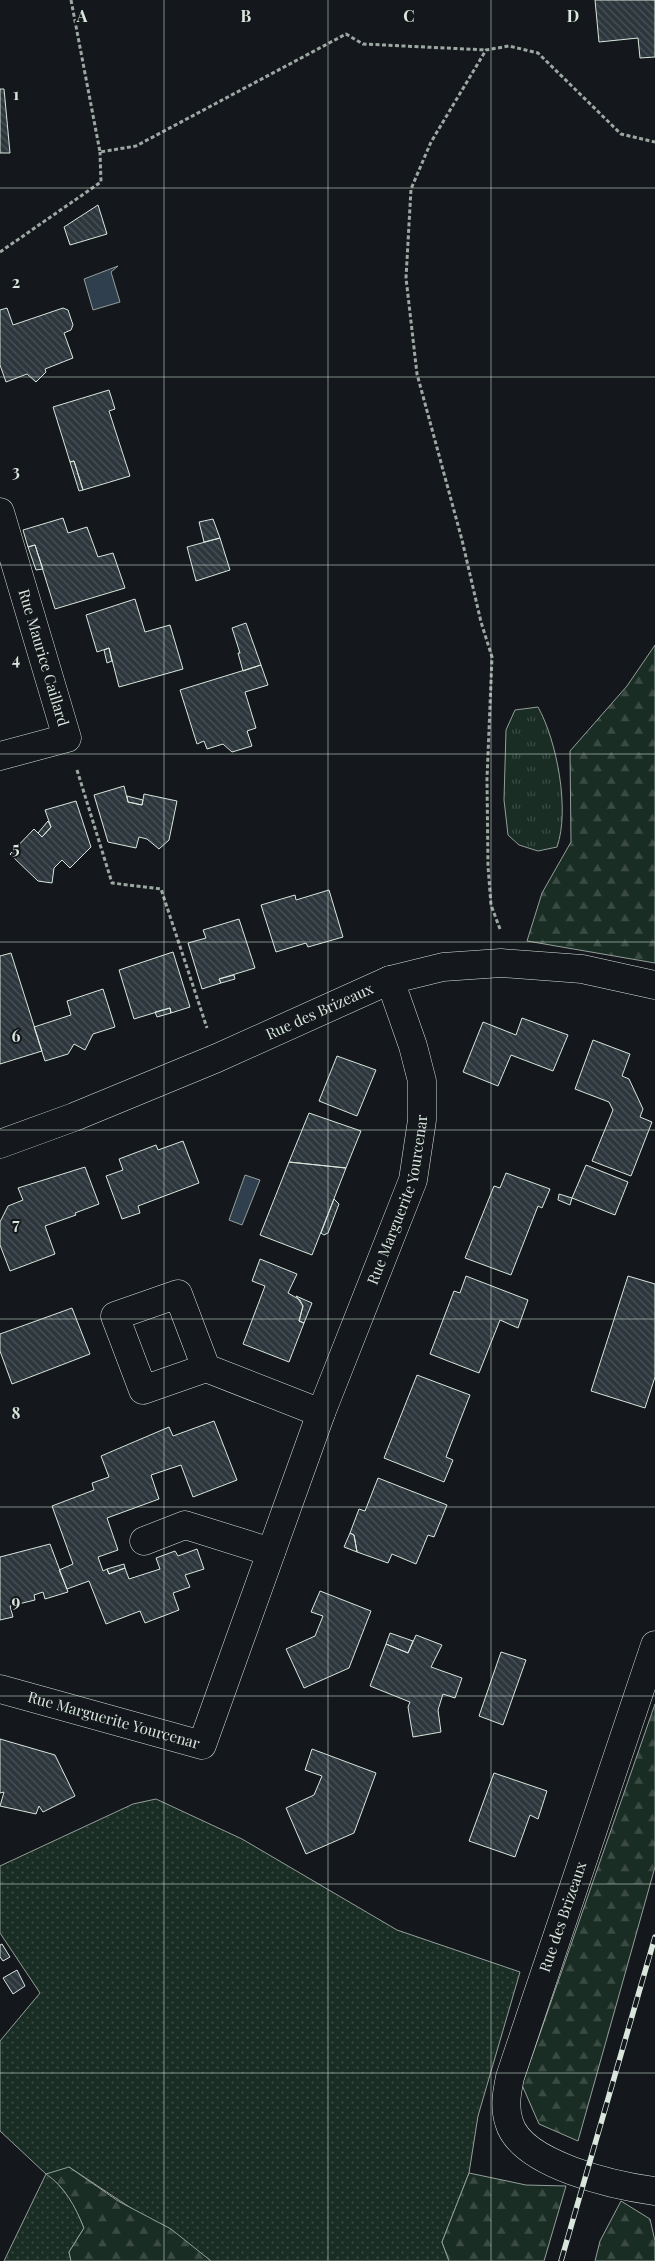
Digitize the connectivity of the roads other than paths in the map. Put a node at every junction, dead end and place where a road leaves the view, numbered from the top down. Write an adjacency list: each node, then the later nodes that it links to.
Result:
1 (0, 512): 2 (street, Rue Maurice Caillard)
2 (0, 756)
3 (390, 980): 4 (street, Rue des Brizeaux); 5 (street, Rue des Brizeaux); 7 (street, Rue Marguerite Yourcenar)
4 (655, 985)
5 (0, 1144)
6 (206, 1368): 7 (street)
7 (321, 1413): 9 (street, Rue Marguerite Yourcenar)
8 (144, 1541): 9 (street)
9 (271, 1552): 11 (street, Rue Marguerite Yourcenar)
10 (655, 1645): 12 (street, Rue des Brizeaux)
11 (0, 1690)
12 (655, 2191)

